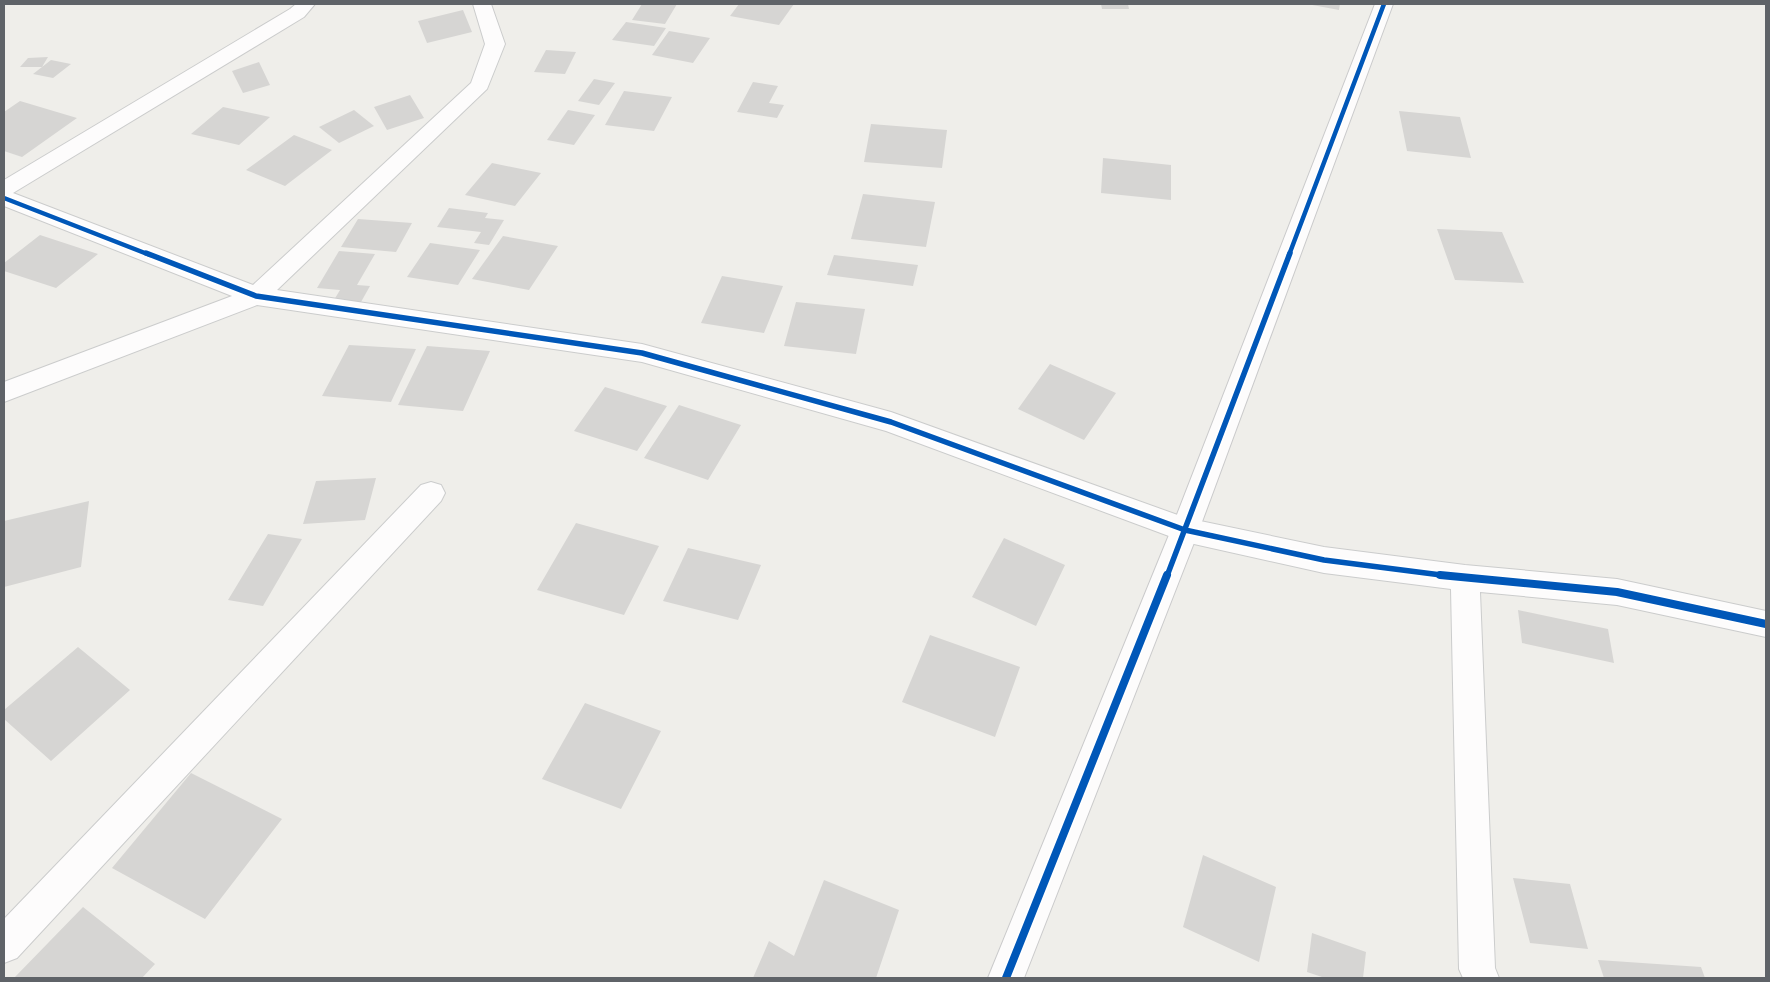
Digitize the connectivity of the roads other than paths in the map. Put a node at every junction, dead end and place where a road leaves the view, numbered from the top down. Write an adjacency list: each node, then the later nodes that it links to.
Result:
1 (306, 4): 4 (street)
2 (482, 4): 6 (street)
3 (1384, 4): 9 (street)
4 (4, 189)
5 (4, 198): 6 (street)
6 (256, 296): 7 (street); 9 (street)
7 (4, 392)
8 (431, 493): 12 (street)
9 (1185, 530): 10 (street); 13 (street)
10 (1465, 578): 11 (street); 14 (street)
11 (1766, 624)
12 (4, 945)
13 (1006, 978)
14 (1482, 978)

